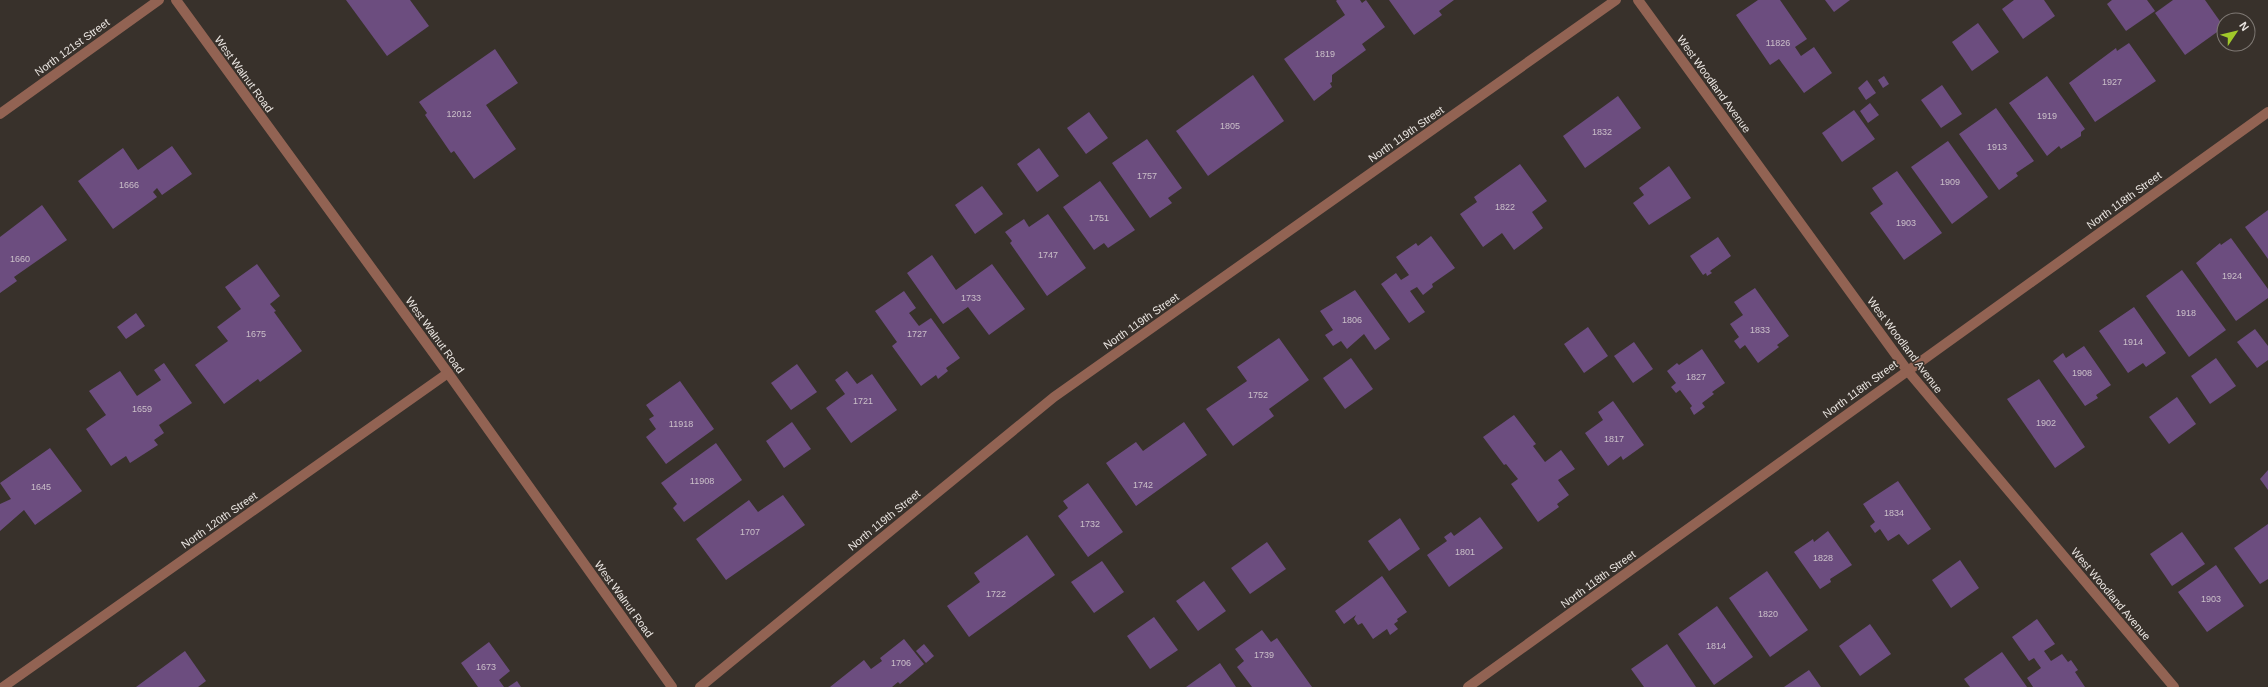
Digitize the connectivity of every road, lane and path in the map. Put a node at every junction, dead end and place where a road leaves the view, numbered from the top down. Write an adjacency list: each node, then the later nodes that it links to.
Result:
1 (159, 0): 6 (street, North 121st Street)
2 (176, 0): 8 (street, West Walnut Road)
3 (1616, 0): 11 (street, North 119th Street)
4 (1638, 0): 7 (street, West Woodland Avenue)
5 (2268, 112): 7 (street, North 118th Street)
6 (0, 114)
7 (1906, 370): 12 (street, North 118th Street); 13 (street, West Woodland Avenue)
8 (448, 373): 9 (street, North 120th Street); 10 (street, West Walnut Road)
9 (3, 687)
10 (672, 687)
11 (700, 687)
12 (1468, 687)
13 (2174, 687)

